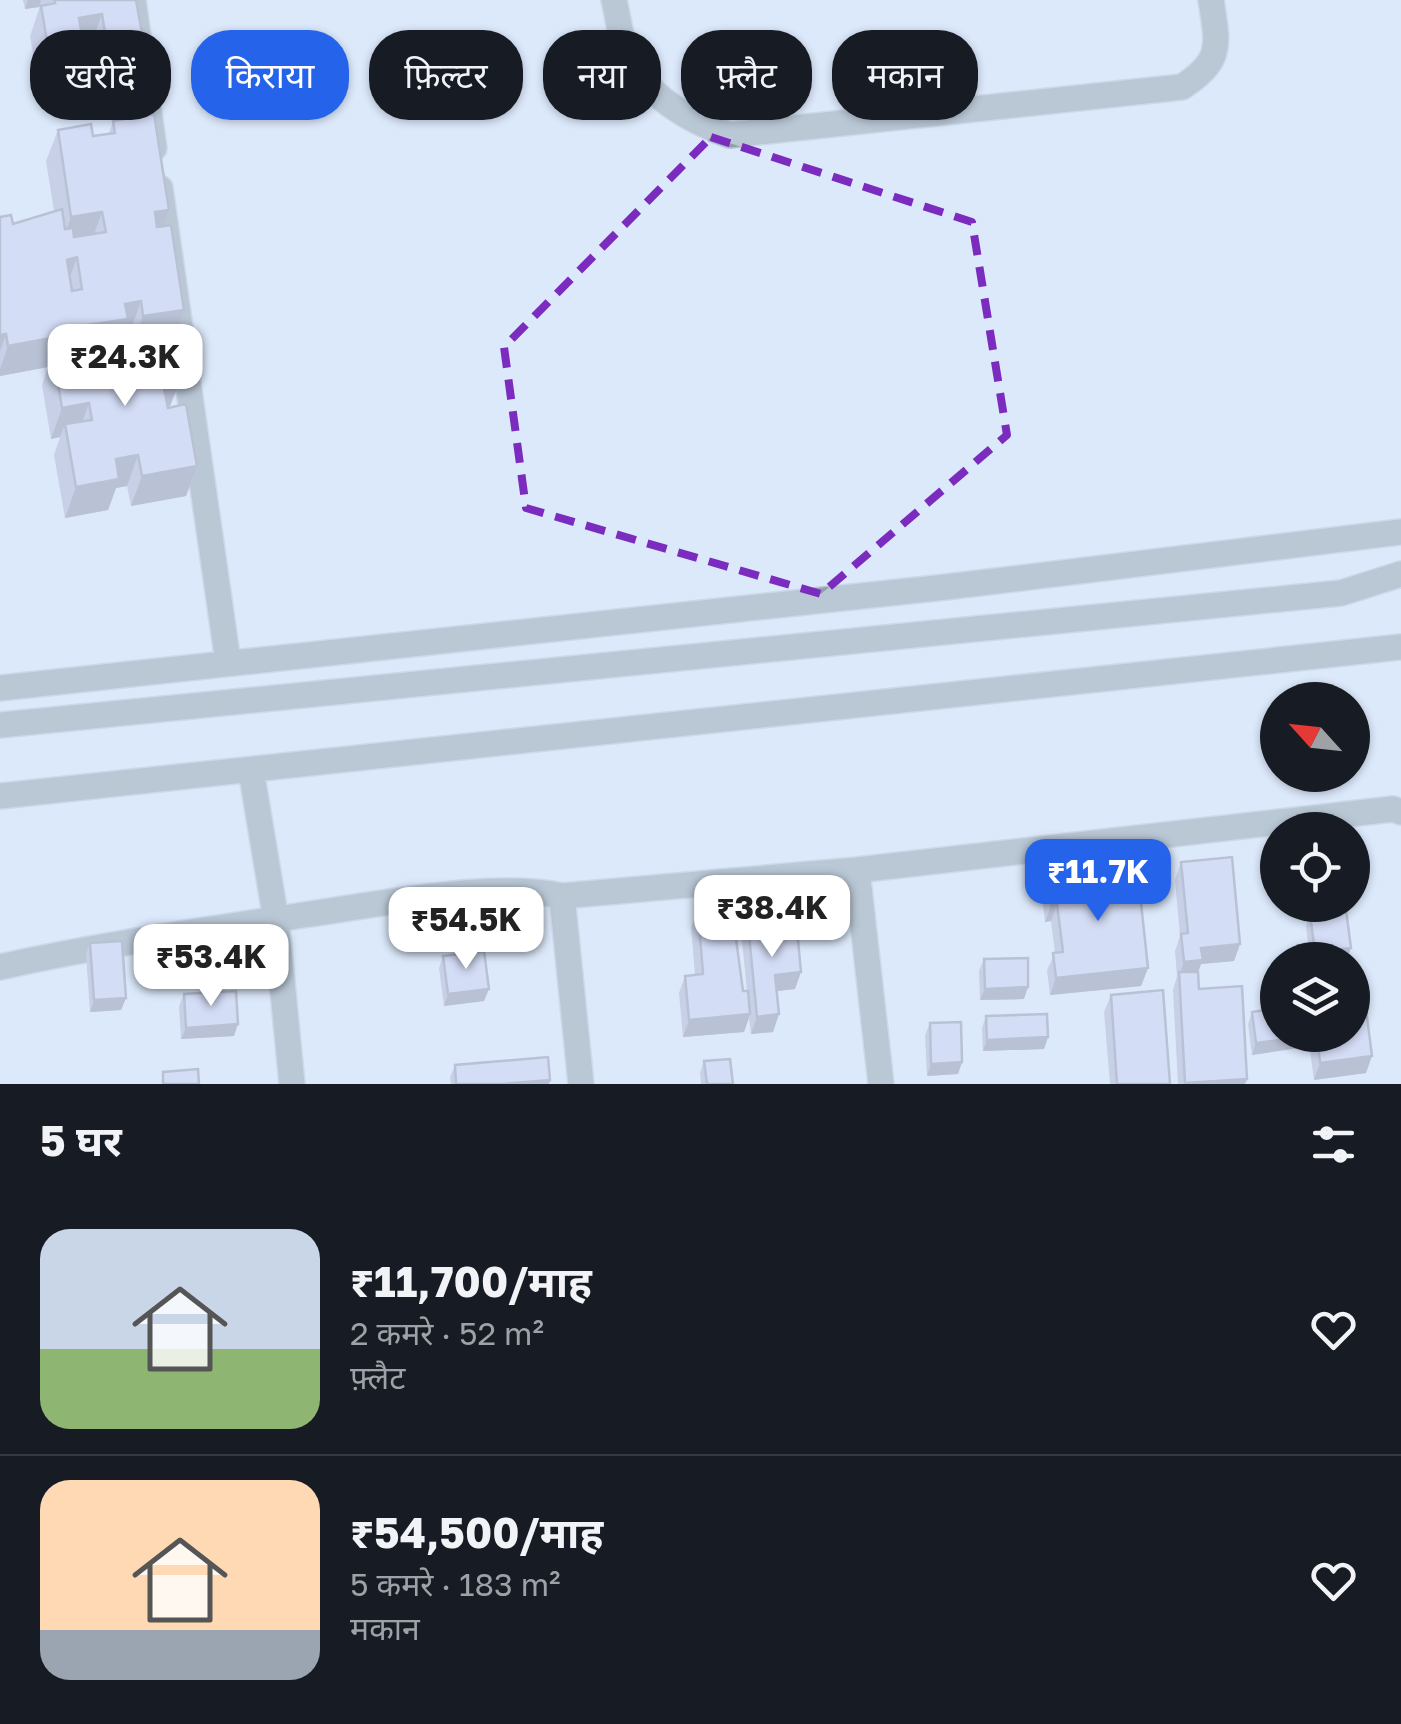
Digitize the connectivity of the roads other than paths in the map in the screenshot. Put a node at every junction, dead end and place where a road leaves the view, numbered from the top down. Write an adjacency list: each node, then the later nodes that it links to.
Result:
1 (133, 0): 7 (street)
2 (614, 0): 3 (street)
3 (1211, 0)
4 (1401, 532): 7 (street)
5 (1401, 574): 9 (street)
6 (1401, 647): 10 (street)
7 (228, 662): 8 (street)
8 (0, 688)
9 (0, 725)
10 (252, 770): 11 (street); 15 (street)
11 (0, 796)
12 (1401, 812): 13 (street)
13 (857, 870): 14 (street); 19 (street)
14 (562, 896): 15 (street); 18 (street)
15 (276, 920): 16 (street); 17 (street)
16 (0, 967)
17 (292, 1084)
18 (581, 1084)
19 (881, 1084)

